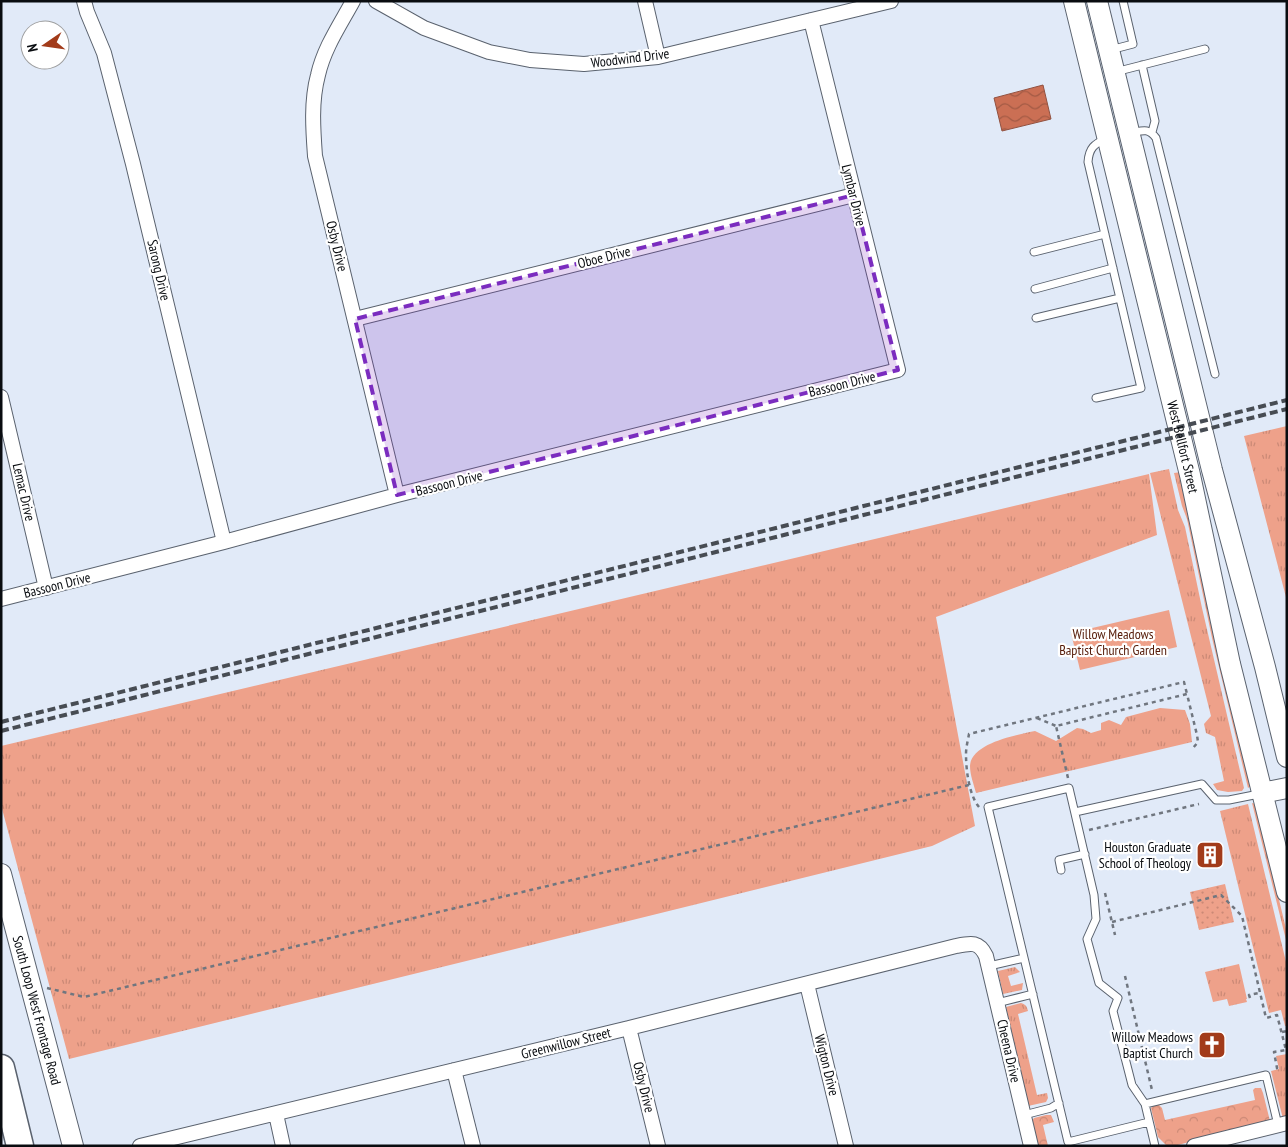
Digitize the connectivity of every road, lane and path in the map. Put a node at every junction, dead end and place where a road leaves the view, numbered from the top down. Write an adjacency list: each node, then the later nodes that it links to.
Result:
1 (84, 1): 32 (street, Sarong Drive)
2 (353, 1): 26 (street, Osby Drive)
3 (376, 1): 13 (street, Woodwind Drive)
4 (645, 1): 13 (street)
5 (891, 1): 9 (street, Woodwind Drive)
6 (1074, 1): 18 (main road, West Bellfort Street)
7 (1097, 1): 11 (main road, West Bellfort Street)
8 (1123, 1): 11 (lane)
9 (862, 4): 10 (street, Woodwind Drive)
10 (811, 20): 13 (street, Woodwind Drive); 19 (street, Lymbar Drive)
11 (1109, 50): 15 (main road, West Bellfort Street)
12 (1204, 50): 14 (lane)
13 (658, 57)
14 (1142, 65): 15 (lane); 16 (lane)
15 (1115, 72): 17 (main road, West Bellfort Street)
16 (1152, 132): 17 (lane); 28 (lane)
17 (1130, 133): 18 (main road); 39 (main road, West Bellfort Street)
18 (1107, 138): 20 (lane); 43 (main road, West Bellfort Street)
19 (854, 195): 26 (street, Oboe Drive); 27 (street, Lymbar Drive)
20 (1105, 234): 21 (lane); 22 (lane)
21 (1034, 252)
22 (1113, 268): 23 (lane); 24 (lane)
23 (1035, 289)
24 (1120, 298): 25 (lane); 30 (lane)
25 (1036, 318)
26 (355, 319): 31 (street, Osby Drive)
27 (898, 370): 31 (street, Bassoon Drive)
28 (1215, 374)
29 (1, 398): 33 (street, Lemac Drive)
30 (1096, 398)
31 (397, 495): 32 (street, Bassoon Drive)
32 (224, 542): 33 (street, Bassoon Drive)
33 (46, 588): 34 (street, Bassoon Drive)
34 (1, 599)
35 (1187, 694): 36 (path); 37 (path); 38 (path)
36 (1037, 718): 37 (path); 41 (path)
37 (1056, 726): 40 (path)
38 (1194, 748)
39 (1287, 757)
40 (1068, 778)
41 (970, 785): 45 (path); 56 (path)
42 (1287, 788): 43 (main road)
43 (1262, 793): 46 (lane); 51 (main road, West Bellfort Street)
44 (1200, 804): 47 (path)
45 (988, 808): 46 (lane); 53 (lane)
46 (1075, 812): 48 (lane)
47 (1089, 830)
48 (1085, 854): 49 (lane); 70 (lane)
49 (1061, 870)
50 (1, 874): 56 (main road, South Loop West Frontage Road)
51 (1287, 892)
52 (1112, 922): 58 (path)
53 (1024, 958): 54 (lane); 59 (lane)
54 (988, 961): 57 (street, Greenwillow Street); 61 (street, Cheena Drive)
55 (1125, 976): 68 (path)
56 (30, 983): 77 (main road, South Loop West Frontage Road)
57 (807, 984): 62 (street, Greenwillow Street); 82 (street, Wigton Drive)
58 (1260, 993): 60 (path); 64 (path)
59 (1033, 994): 61 (lane); 69 (lane)
60 (1250, 998)
61 (997, 1003): 72 (street, Cheena Drive)
62 (630, 1028): 66 (street, Greenwillow Street); 81 (street, Osby Drive)
63 (1287, 1031): 64 (path)
64 (1282, 1032): 67 (path)
65 (1, 1068): 76 (highway)
66 (454, 1070): 71 (street, Greenwillow Street); 80 (street)
67 (1266, 1075): 70 (lane); 74 (lane)
68 (1152, 1090)
69 (1059, 1103): 72 (lane); 73 (lane)
70 (1145, 1104): 73 (lane)
71 (276, 1114): 78 (street, Greenwillow Street); 79 (street)
72 (1024, 1115): 83 (street, Cheena Drive)
73 (1149, 1122): 84 (lane)
74 (1282, 1124): 75 (street)
75 (1217, 1143): 85 (street)
76 (20, 1146)
77 (74, 1146)
78 (140, 1146)
79 (283, 1146)
80 (473, 1146)
81 (658, 1146)
82 (846, 1146)
83 (1031, 1146)
84 (1155, 1146)
85 (1194, 1146)

